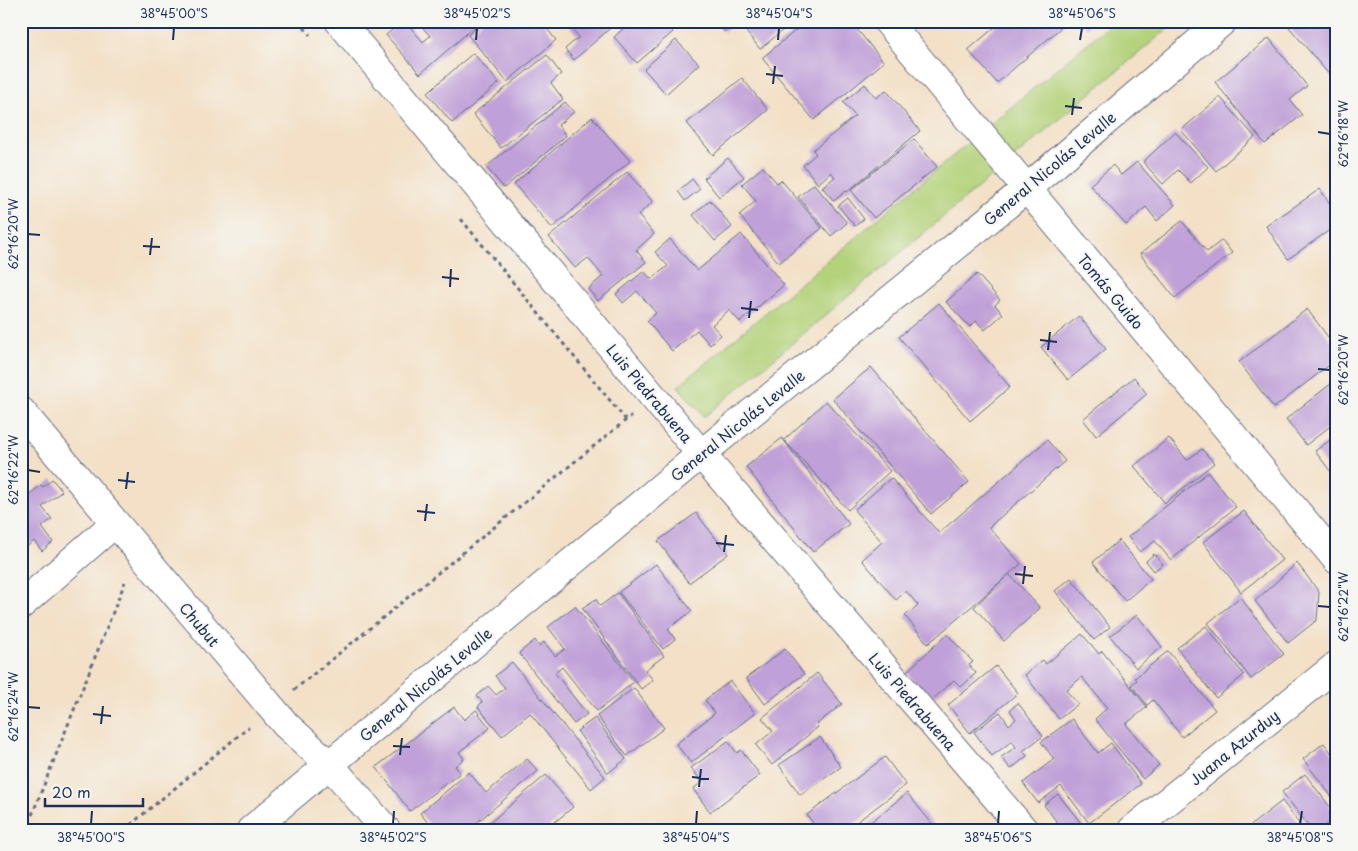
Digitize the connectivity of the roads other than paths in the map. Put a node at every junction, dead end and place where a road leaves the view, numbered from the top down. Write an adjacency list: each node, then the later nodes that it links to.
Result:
1 (339, 21): 6 (street, Luis Piedrabuena)
2 (887, 21): 4 (street, Tomás Guido)
3 (1222, 21): 4 (street, General Nicolás Levalle)
4 (1026, 189): 6 (street, General Nicolás Levalle); 8 (street, Tomás Guido)
5 (21, 411): 7 (street, Chubut)
6 (701, 454): 11 (street, General Nicolás Levalle); 14 (street, Luis Piedrabuena)
7 (115, 523): 9 (street); 11 (street, Chubut)
8 (1337, 560)
9 (21, 604)
10 (1337, 665): 15 (street, Juana Azurduy)
11 (329, 764): 12 (street, General Nicolás Levalle); 13 (street, Chubut)
12 (251, 830)
13 (386, 830)
14 (1024, 830)
15 (1132, 830)

